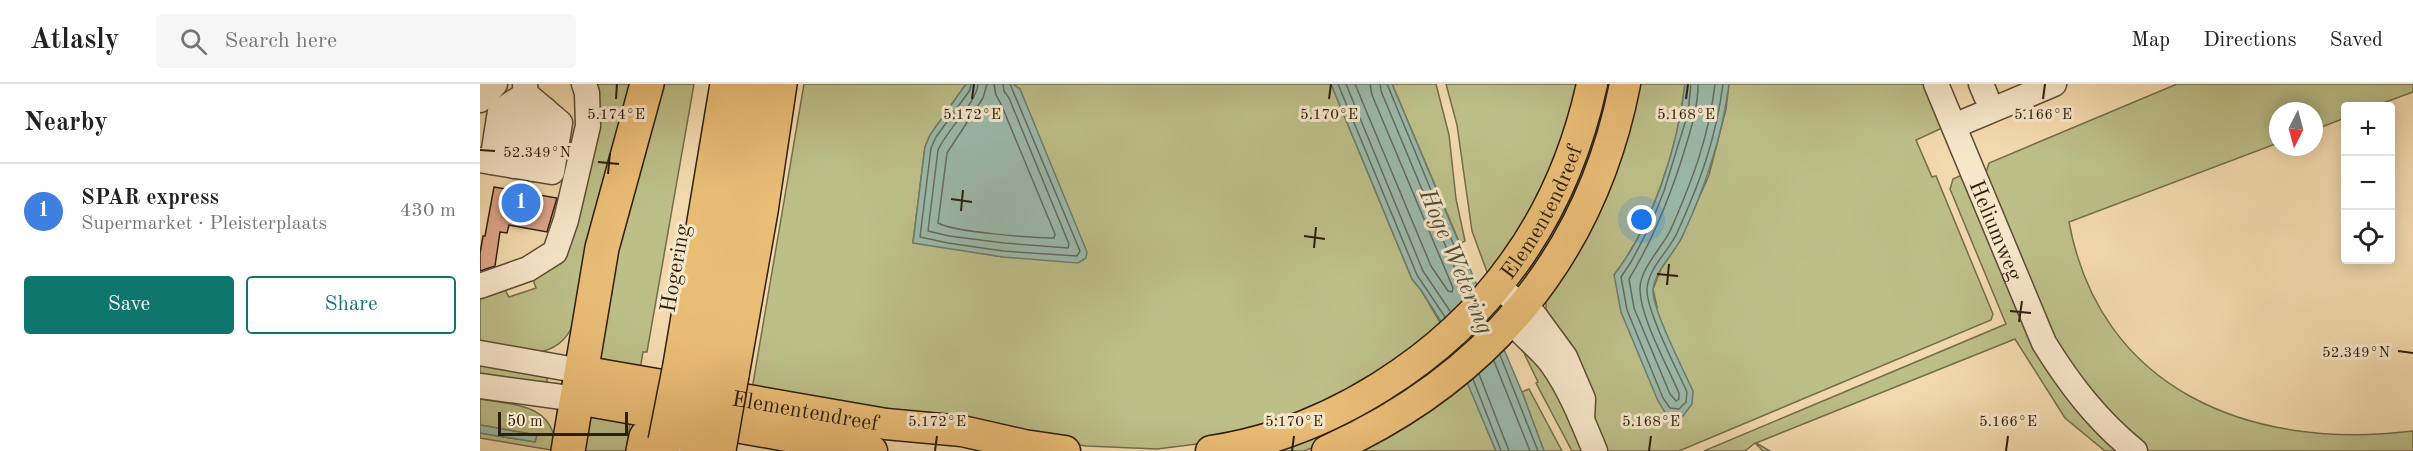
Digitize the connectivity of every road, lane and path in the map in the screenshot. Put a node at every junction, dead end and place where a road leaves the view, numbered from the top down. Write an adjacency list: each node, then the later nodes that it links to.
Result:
1 (495, 84): 13 (street)
2 (584, 84): 16 (street)
3 (647, 84): 21 (highway)
4 (705, 84): 20 (highway, Hogering)
5 (727, 84): 20 (highway)
6 (752, 84): 20 (highway, Hogering)
7 (780, 84): 20 (highway)
8 (1592, 84): 17 (main road, Elementendreef)
9 (1625, 84): 18 (main road, Elementendreef)
10 (1936, 84): 14 (street, Heliumweg)
11 (2054, 84): 14 (street)
12 (532, 96): 15 (street); 15 (street)
13 (480, 100)
14 (1954, 126): 31 (street, Heliumweg)
15 (505, 164)
16 (480, 286)
17 (1497, 286): 18 (street); 28 (main road, Elementendreef)
18 (1517, 313): 29 (main road, Elementendreef); 30 (street)
19 (480, 353): 21 (street)
20 (694, 368): 23 (highway, bridge); 23 (highway, bridge)
21 (579, 385): 22 (street); 24 (main road, Elementendreef); 25 (highway); 26 (main road, Elementendreef)
22 (480, 386)
23 (681, 447)
24 (1022, 449): 27 (main road, Elementendreef)
25 (568, 451)
26 (872, 451)
27 (1065, 451)
28 (1211, 451)
29 (1327, 451)
30 (1595, 451)
31 (2135, 451)

